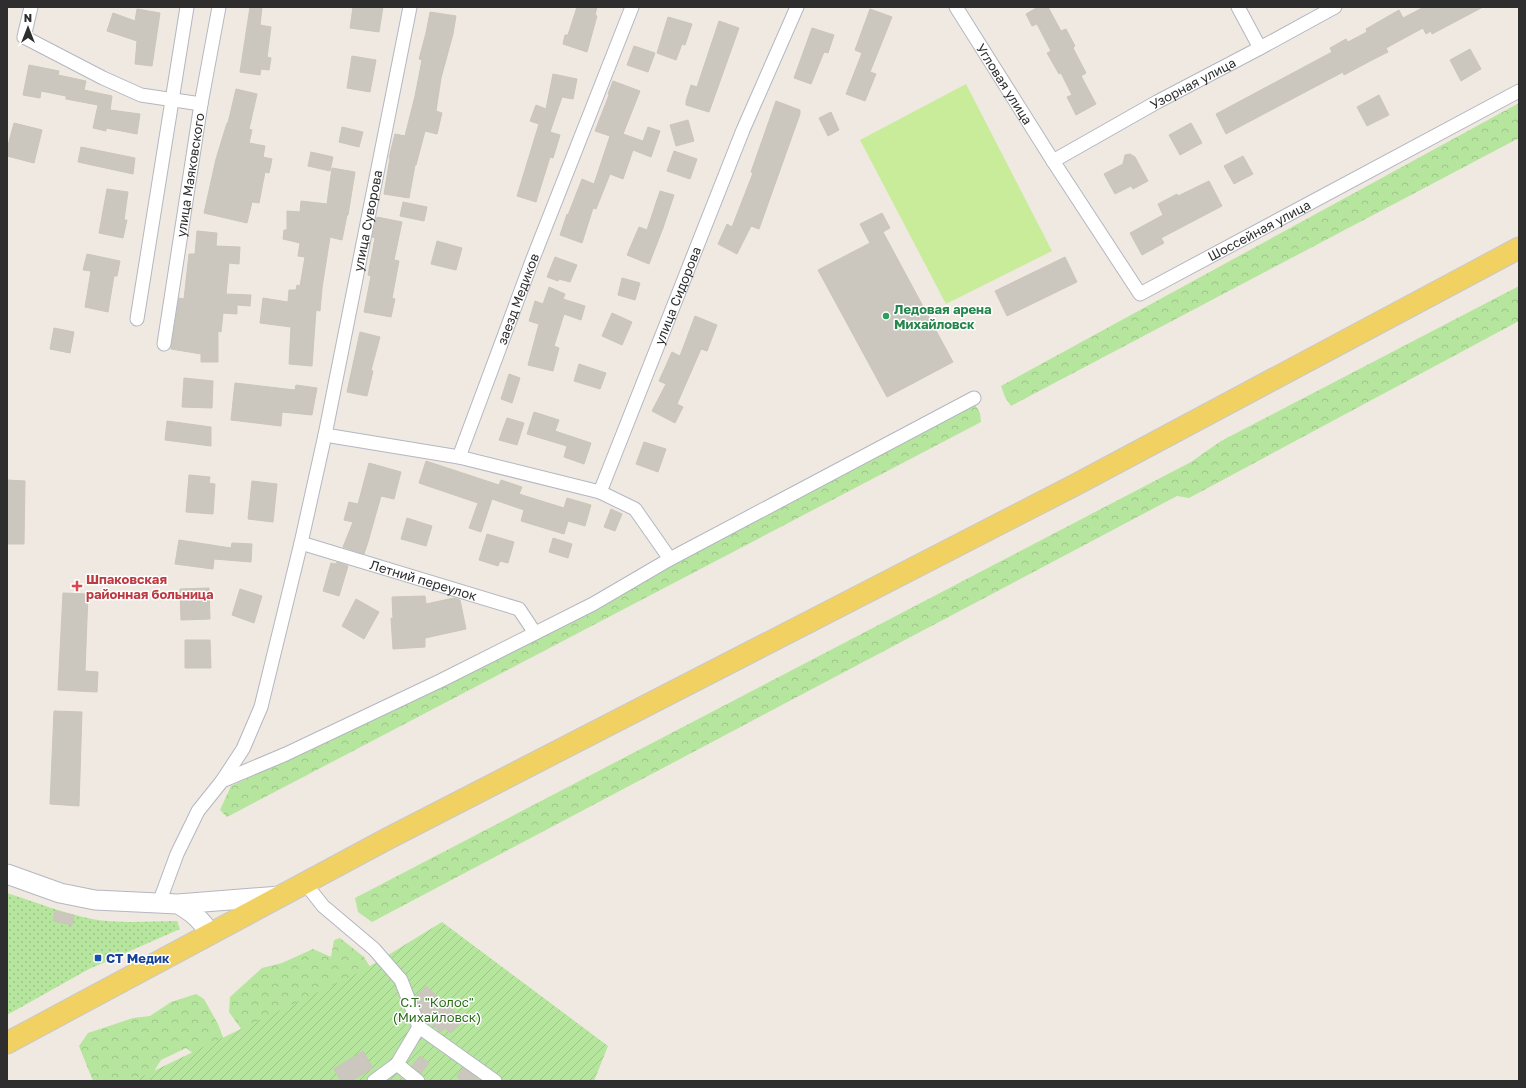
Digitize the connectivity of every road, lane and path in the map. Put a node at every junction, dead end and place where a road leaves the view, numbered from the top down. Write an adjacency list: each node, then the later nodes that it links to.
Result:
1 (30, 7): 12 (street)
2 (187, 7): 12 (street)
3 (219, 7): 13 (street, улица Маяковского)
4 (410, 7): 19 (street, улица Суворова)
5 (632, 7): 20 (street, заезд Медиков)
6 (797, 7): 21 (street, улица Сидорова)
7 (956, 7): 14 (street, Угловая улица)
8 (1238, 7): 10 (street)
9 (1334, 7): 10 (street, Узорная улица)
10 (1260, 48): 14 (street, Узорная улица)
11 (1519, 91): 14 (street, Шоссейная улица)
12 (171, 100): 13 (street); 16 (street)
13 (202, 104): 17 (street, улица Маяковского)
14 (1053, 161)
15 (1519, 248): 27 (main road)
16 (137, 319)
17 (164, 344)
18 (974, 398): 23 (street)
19 (325, 435): 20 (street); 22 (street, улица Суворова)
20 (459, 457): 21 (street)
21 (600, 492): 23 (street)
22 (301, 543): 24 (street, Летний переулок); 25 (street, улица Суворова)
23 (670, 559): 24 (street)
24 (535, 633): 25 (street)
25 (222, 782): 29 (street, улица Суворова)
26 (7, 874): 29 (street)
27 (305, 883): 28 (main road); 32 (street)
28 (280, 896): 30 (street); 31 (main road)
29 (159, 903): 30 (street)
30 (178, 904): 31 (street)
31 (210, 934): 33 (main road)
32 (419, 1027): 34 (street); 37 (street)
33 (7, 1043)
34 (397, 1064): 35 (street); 36 (street)
35 (374, 1081)
36 (418, 1081)
37 (495, 1081)

